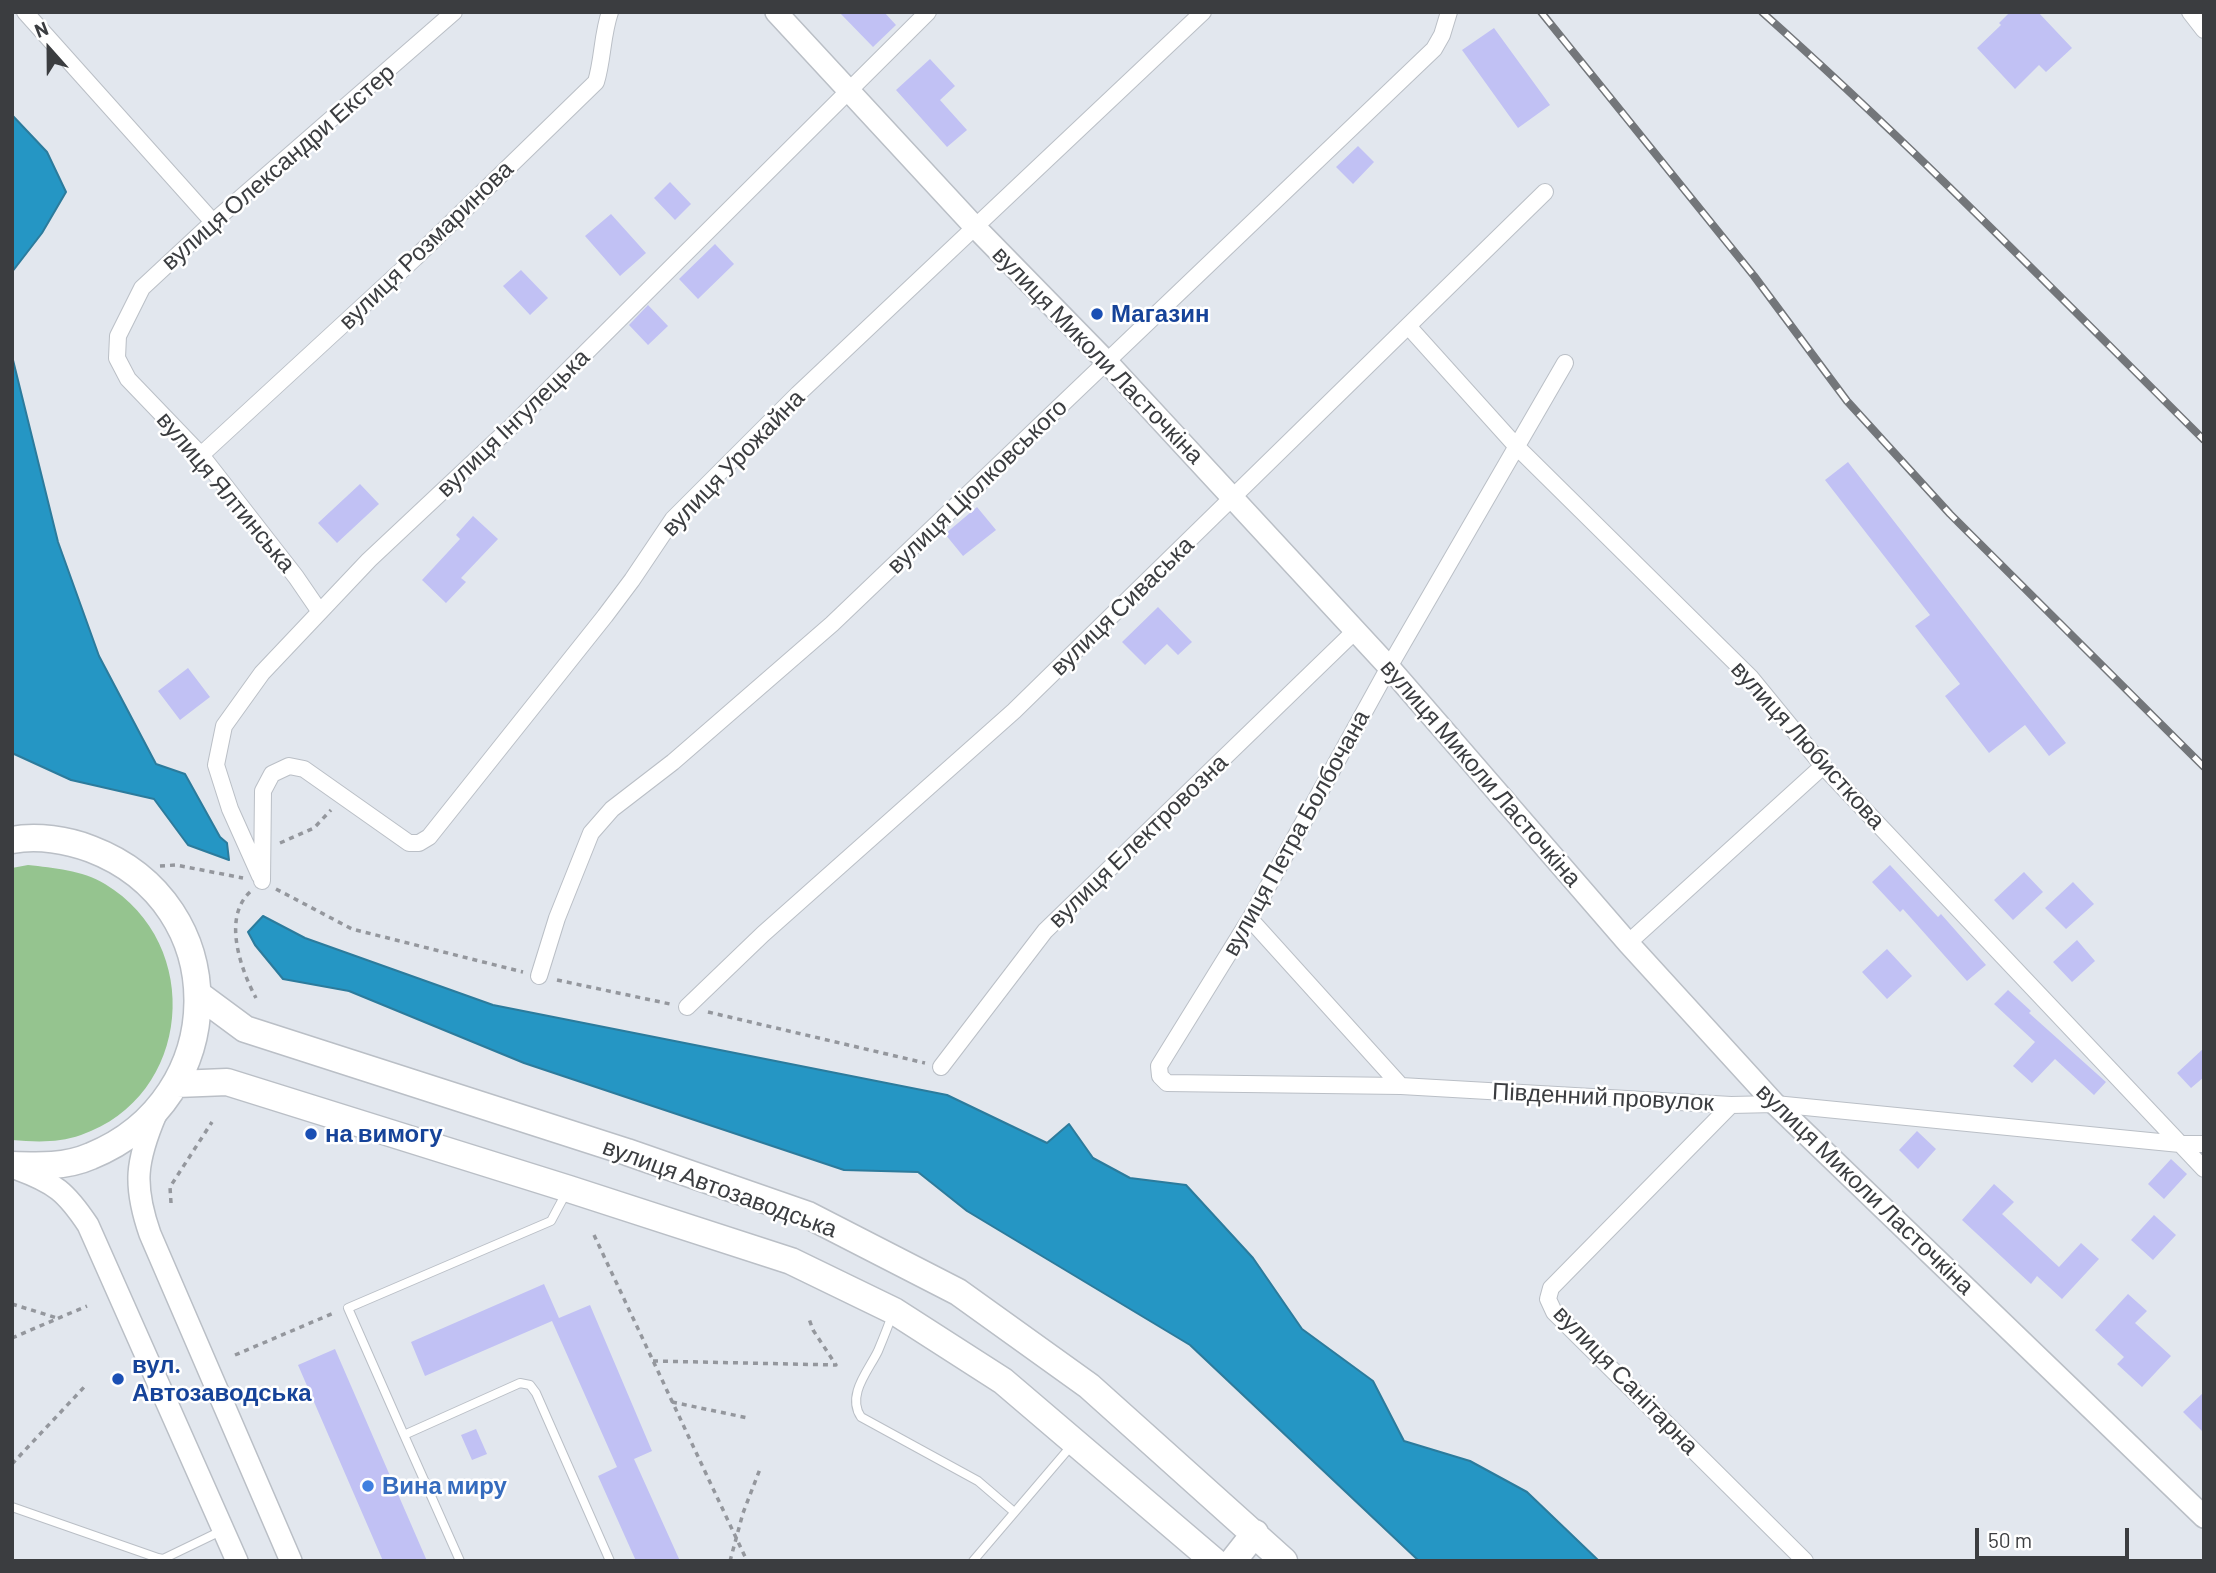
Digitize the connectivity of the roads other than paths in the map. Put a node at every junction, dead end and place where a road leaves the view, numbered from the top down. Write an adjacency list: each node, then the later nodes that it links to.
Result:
1 (454, 12): 12 (street, вулиця Олександри Екстер)
2 (610, 12): 19 (street, вулиця Розмаринова)
3 (776, 12): 10 (street, вулиця Миколи Ласточкіна)
4 (928, 12): 10 (street, вулиця Інгулецька)
5 (1203, 12): 13 (street, вулиця Урожайна)
6 (1449, 12): 16 (street, вулиця Ціолковського)
7 (2190, 12): 9 (street)
8 (29, 14): 12 (street)
9 (2204, 30)
10 (850, 91): 13 (street, вулиця Миколи Ласточкіна); 21 (street, вулиця Інгулецька)
11 (1545, 191): 14 (street, вулиця Сиваська)
12 (213, 222): 15 (street, вулиця Олександри Екстер)
13 (975, 227): 16 (street, вулиця Миколи Ласточкіна); 26 (street, вулиця Урожайна)
14 (1408, 326): 18 (street, вулиця Любисткова); 20 (street, вулиця Сиваська)
15 (118, 336): 19 (street, вулиця Ялтинська)
16 (1106, 361): 20 (street, вулиця Миколи Ласточкіна); 29 (street, вулиця Ціолковського)
17 (1565, 363): 18 (street, вулиця Петра Болбочана)
18 (1517, 447): 23 (street, вулиця Петра Болбочана); 24 (street, вулиця Любисткова)
19 (201, 455): 21 (street, вулиця Ялтинська)
20 (1233, 497): 22 (street, вулиця Миколи Ласточкіна); 31 (street, вулиця Сиваська)
21 (320, 612): 26 (street, вулиця Інгулецька)
22 (1355, 631): 23 (street, вулиця Миколи Ласточкіна); 32 (street, вулиця Електровозна)
23 (1389, 667): 27 (street, вулиця Петра Болбочана); 28 (street, вулиця Миколи Ласточкіна)
24 (1823, 766): 28 (street); 39 (street, вулиця Любисткова)
25 (12, 840): 30 (main road)
26 (262, 881)
27 (1250, 919): 33 (street, вулиця Петра Болбочана); 35 (street)
28 (1628, 943): 36 (street, вулиця Миколи Ласточкіна)
29 (539, 976)
30 (199, 995): 34 (main road); 51 (main road, вулиця Автозаводська)
31 (687, 1007)
32 (941, 1067)
33 (1167, 1083): 35 (street, Південний провулок)
34 (177, 1084): 38 (main road); 43 (main road, вулиця Автозаводська)
35 (1401, 1086): 37 (street, Південний провулок)
36 (1775, 1104): 37 (street, Південний провулок); 39 (street, Південний провулок); 49 (street, вулиця Миколи Ласточкіна)
37 (1731, 1105): 61 (street, вулиця Санітарна)
38 (157, 1112): 41 (main road); 54 (street)
39 (2180, 1143): 40 (street, Південний провулок); 42 (street, вулиця Любисткова)
40 (2204, 1144)
41 (12, 1166): 50 (street)
42 (2204, 1169)
43 (569, 1189): 44 (main road, вулиця Автозаводська); 45 (lane)
44 (894, 1311): 46 (main road, вулиця Автозаводська); 48 (lane)
45 (404, 1435): 55 (lane); 56 (lane)
46 (1074, 1443): 48 (lane); 58 (main road, вулиця Автозаводська)
47 (12, 1507): 52 (lane)
48 (1013, 1511): 57 (lane)
49 (2204, 1517)
50 (223, 1530): 52 (lane); 53 (street)
51 (1255, 1533): 59 (main road); 60 (main road, вулиця Автозаводська)
52 (157, 1559)
53 (237, 1561)
54 (291, 1561)
55 (460, 1561)
56 (610, 1561)
57 (973, 1561)
58 (1214, 1561)
59 (1233, 1561)
60 (1284, 1561)
61 (1805, 1561)

